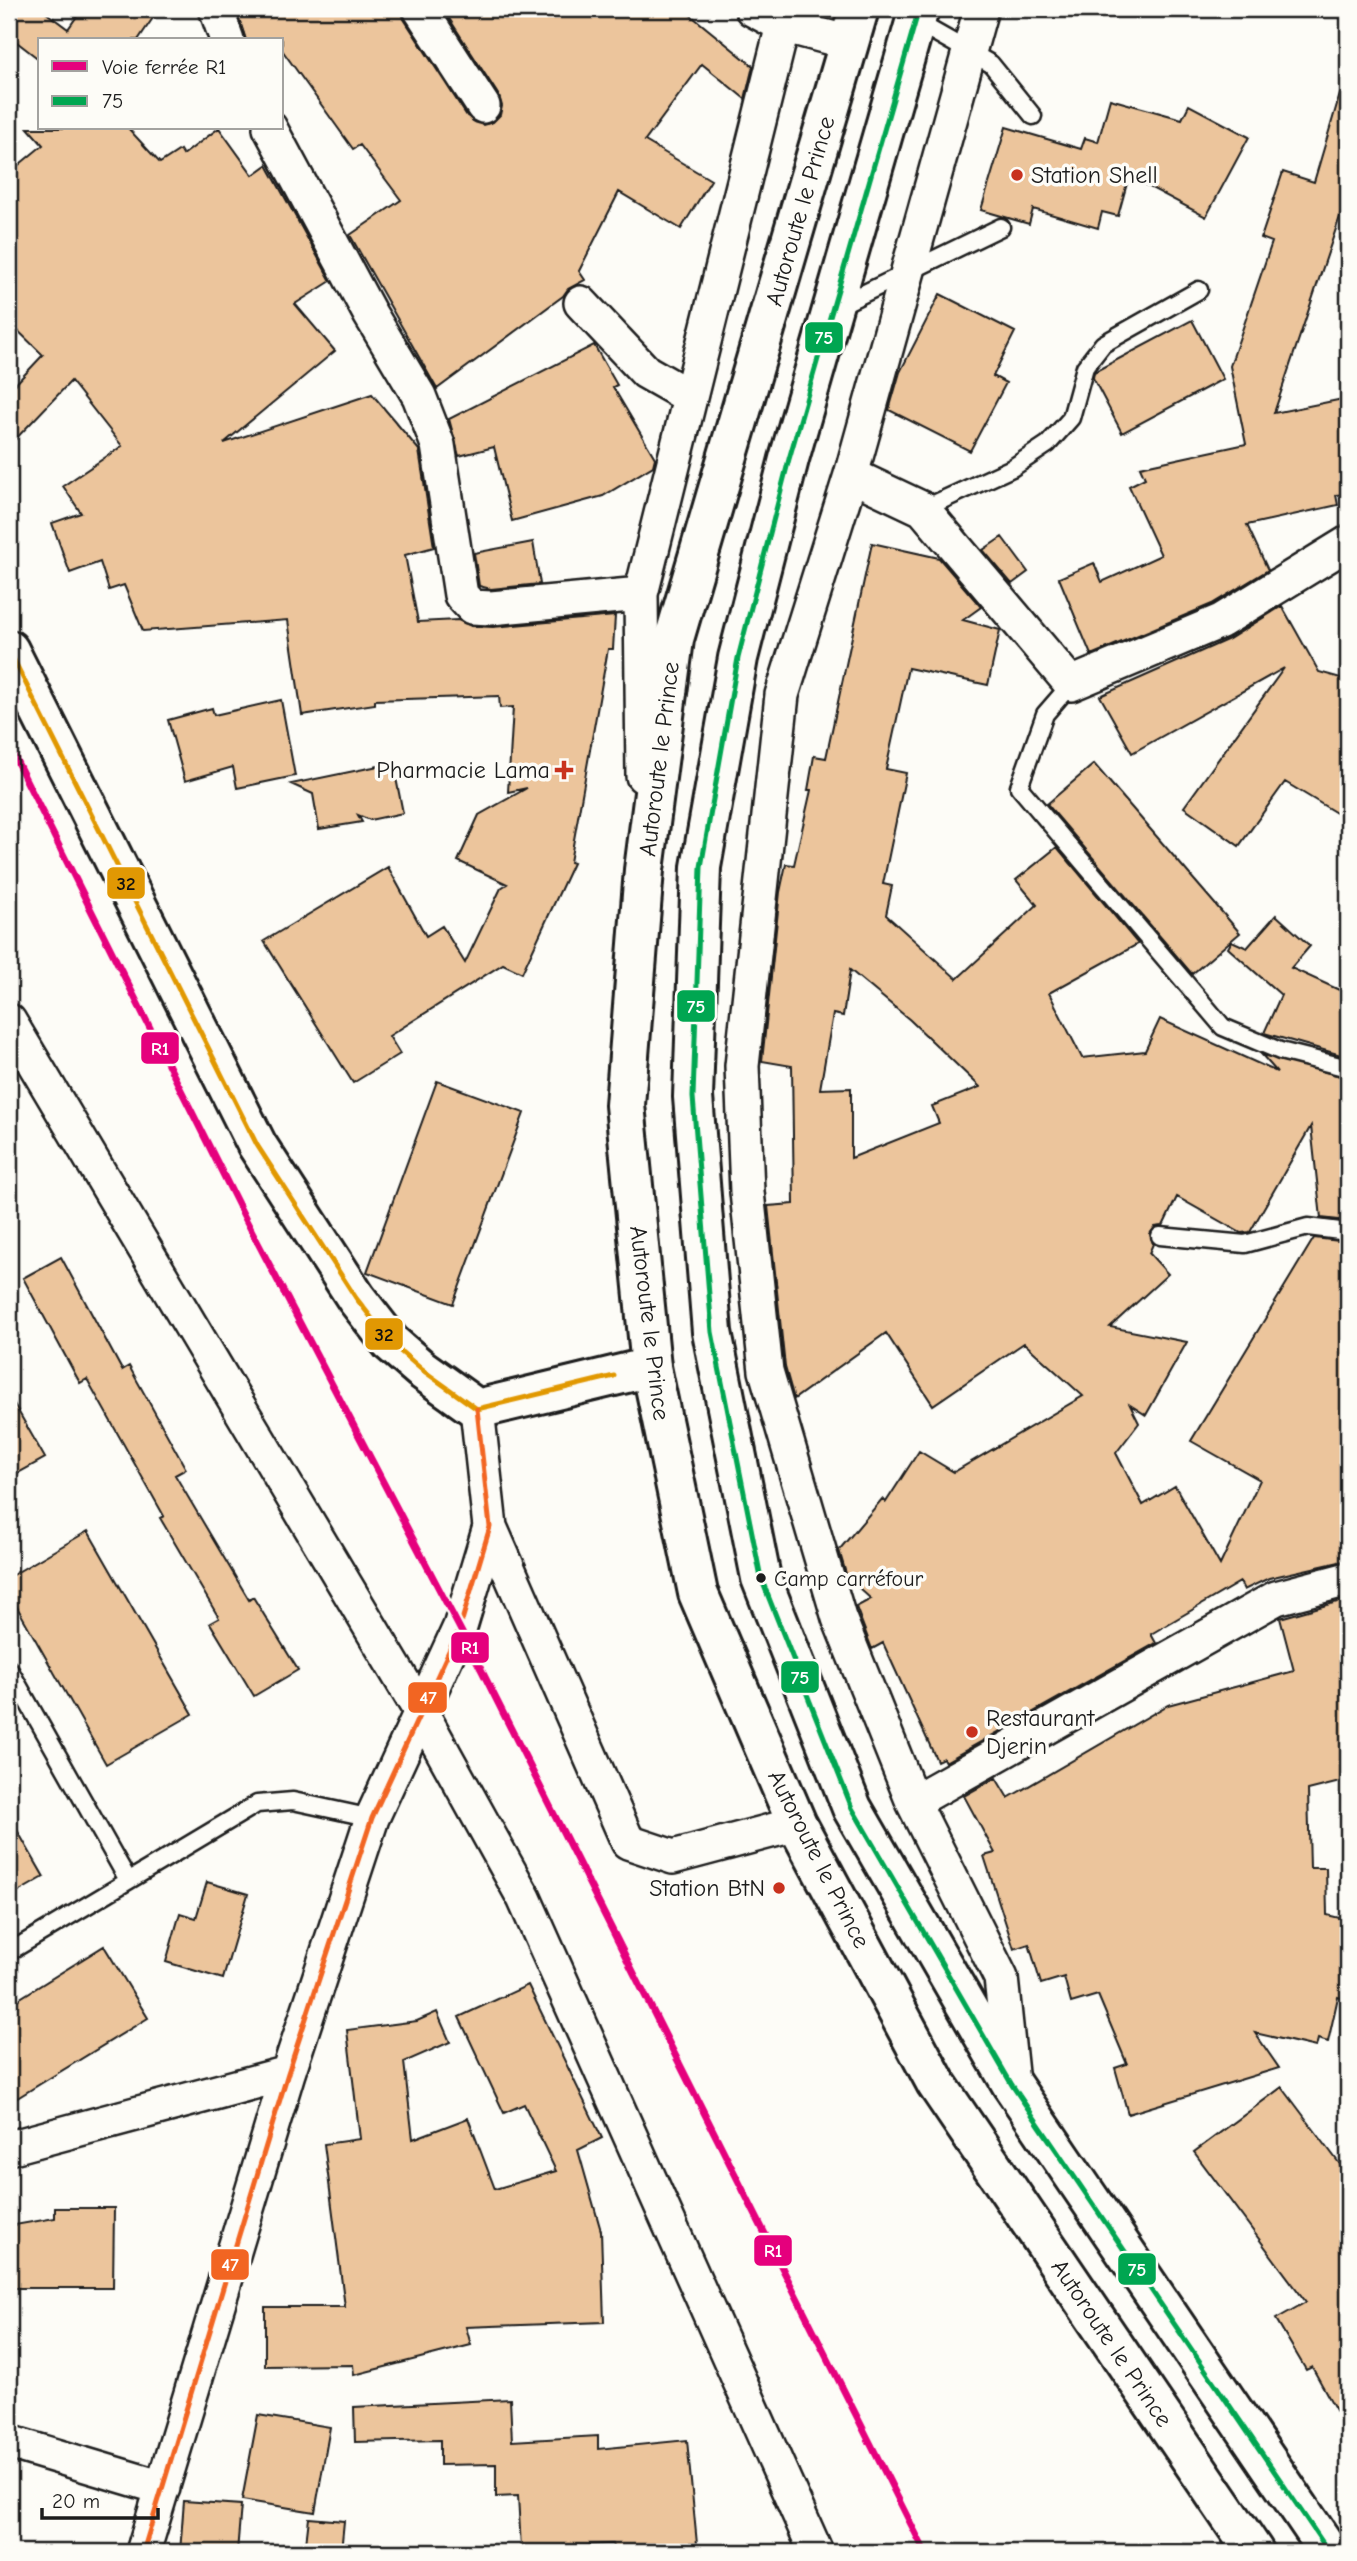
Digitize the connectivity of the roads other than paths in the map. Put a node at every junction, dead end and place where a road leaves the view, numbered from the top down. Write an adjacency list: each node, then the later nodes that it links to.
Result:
1 (216, 9): 8 (street)
2 (420, 9): 10 (street)
3 (752, 9): 6 (street)
4 (981, 9): 9 (street)
5 (917, 15): 9 (lane); 17 (main road)
6 (784, 17): 7 (street); 18 (street)
7 (854, 26): 25 (main road, Autoroute le Prince)
8 (226, 38)
9 (968, 51): 11 (lane); 14 (street)
10 (483, 106)
11 (1032, 116)
12 (271, 130): 22 (street)
13 (1001, 227): 14 (lane)
14 (908, 270): 17 (lane); 19 (street)
15 (1199, 290): 20 (lane)
16 (581, 303): 18 (street)
17 (833, 309): 42 (main road)
18 (690, 397): 22 (street)
19 (851, 475): 20 (street); 36 (street)
20 (923, 509): 24 (street)
21 (1348, 543): 24 (street)
22 (641, 594): 25 (street)
23 (9, 650): 31 (main road)
24 (1071, 684): 27 (lane)
25 (644, 870): 30 (main road, Autoroute le Prince)
26 (9, 1021): 35 (street)
27 (1348, 1068)
28 (1348, 1232): 29 (lane)
29 (1160, 1236)
30 (651, 1367): 31 (main road); 38 (main road, Autoroute le Prince)
31 (477, 1409): 32 (street)
32 (490, 1527): 35 (street); 38 (street)
33 (1348, 1579): 36 (street)
34 (9, 1669): 39 (lane)
35 (421, 1713): 37 (street); 47 (street)
36 (913, 1802): 42 (street)
37 (372, 1818): 39 (lane); 41 (street)
38 (796, 1824): 48 (main road, Autoroute le Prince)
39 (128, 1880): 40 (lane)
40 (9, 1952)
41 (288, 2073): 43 (street); 45 (street)
42 (1012, 2085): 49 (main road)
43 (9, 2148)
44 (9, 2442): 45 (street)
45 (163, 2488): 46 (street)
46 (143, 2552)
47 (816, 2552)
48 (1254, 2552)
49 (1329, 2552)

